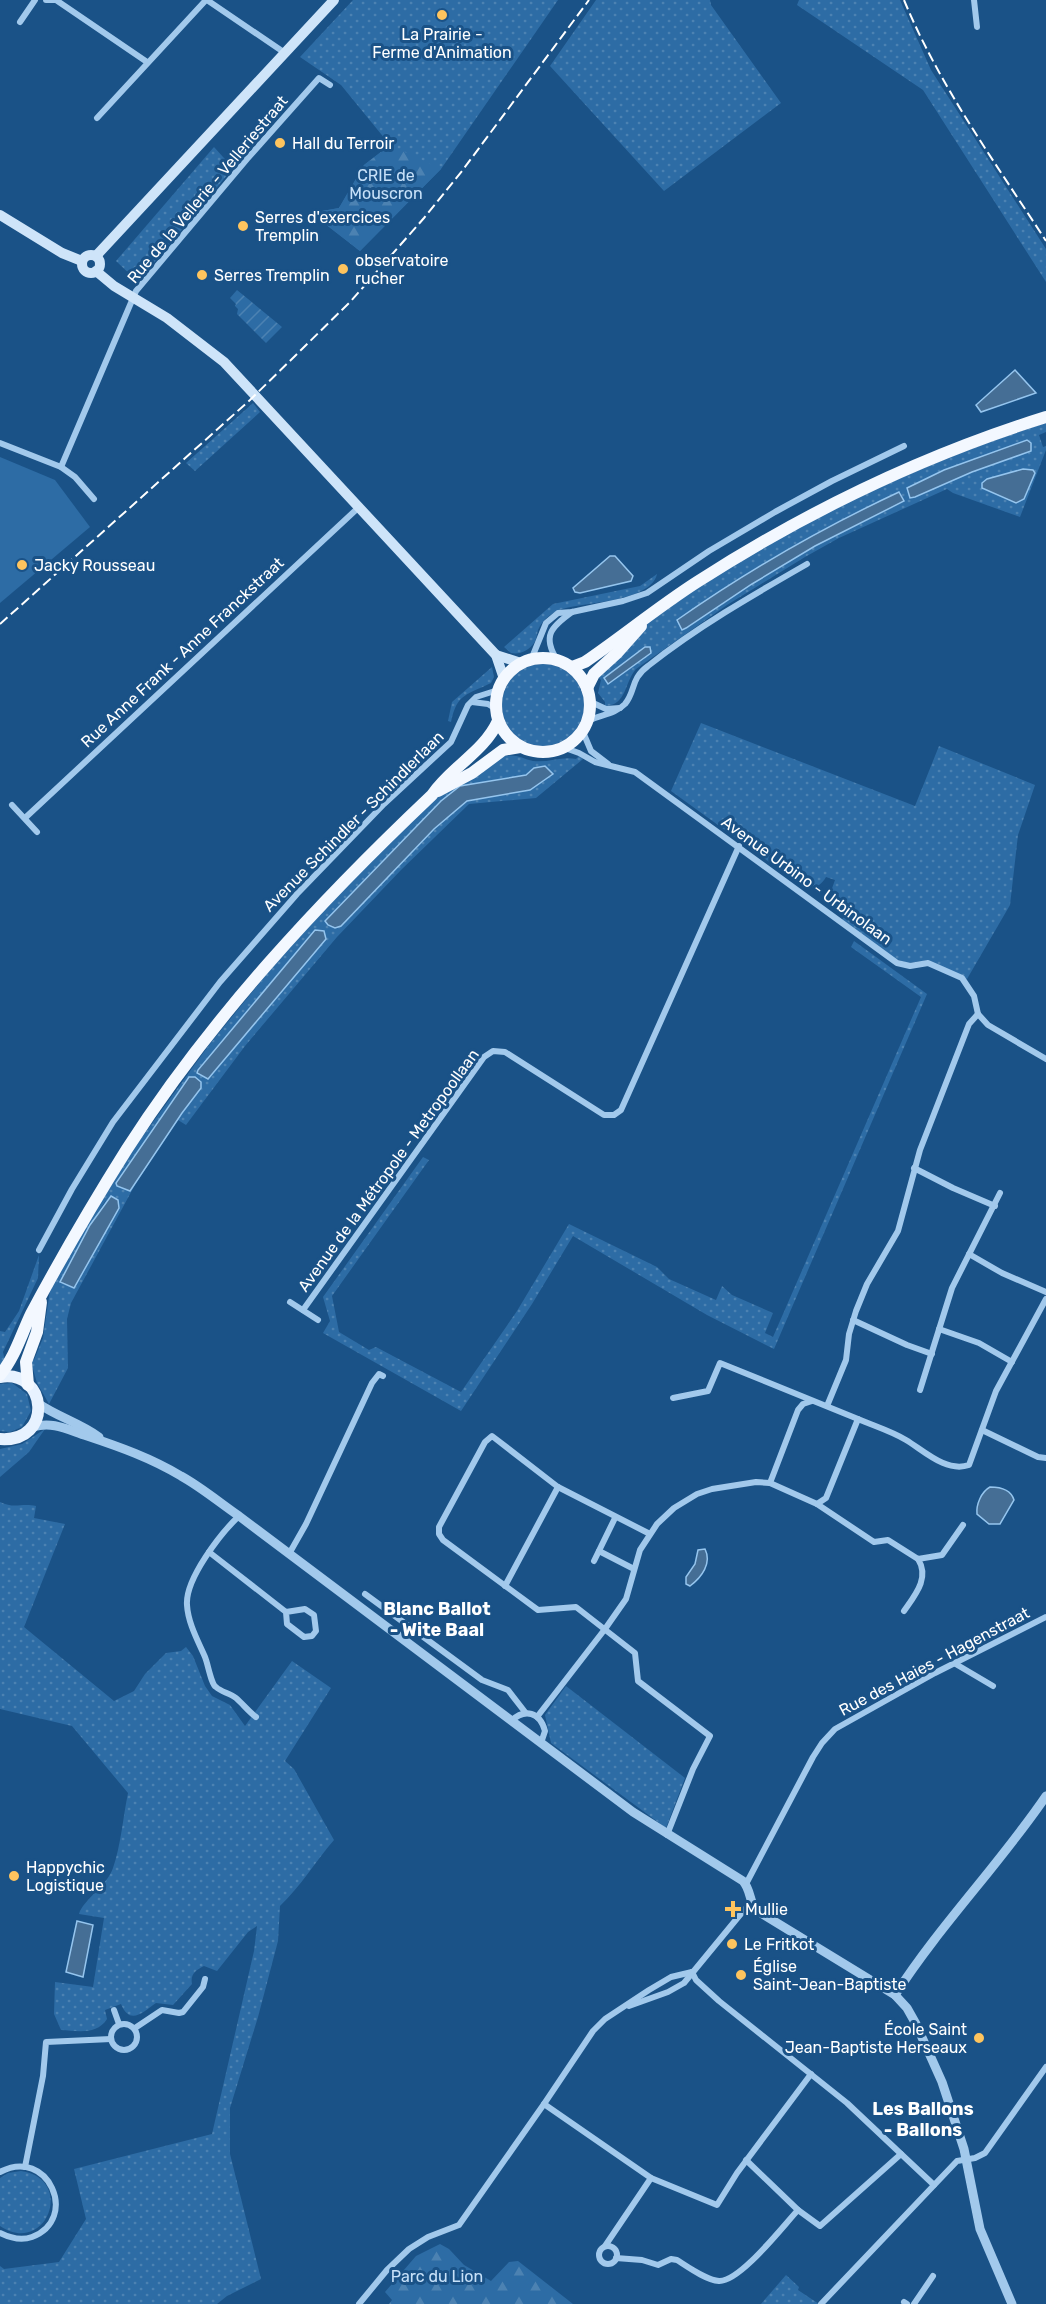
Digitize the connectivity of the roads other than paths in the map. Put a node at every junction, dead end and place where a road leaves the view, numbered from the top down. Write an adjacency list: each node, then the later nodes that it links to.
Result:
1 (35, 0): 6 (street)
2 (46, 0): 9 (street)
3 (334, 0): 8 (main road)
4 (974, 0): 7 (street)
5 (210, 1): 8 (street); 9 (street)
6 (20, 22)
7 (977, 27)
8 (285, 53): 13 (main road)
9 (147, 62): 11 (street)
10 (330, 85): 16 (street, Rue de la Vellerie - Velleriestraat)
11 (97, 118)
12 (0, 215): 14 (main road)
13 (96, 256): 14 (main road); 15 (main road)
14 (82, 261): 15 (main road)
15 (96, 271): 16 (main road)
16 (134, 299): 20 (street, Rue de la Vellerie - Velleriestraat); 22 (main road)
17 (1046, 417): 25 (highway)
18 (0, 443): 20 (street)
19 (904, 446): 24 (street)
20 (61, 468): 21 (street)
21 (94, 499)
22 (359, 507): 26 (main road); 42 (street, Rue Anne Frank - Anne Franckstraat)
23 (807, 564): 34 (street)
24 (572, 612): 27 (street); 28 (street)
25 (649, 615): 29 (highway); 31 (highway)
26 (496, 655): 28 (main road); 30 (main road)
27 (557, 660): 28 (highway); 29 (highway)
28 (526, 661): 30 (highway)
29 (572, 667): 31 (highway)
30 (501, 685): 32 (street); 35 (highway)
31 (587, 688): 33 (highway)
32 (472, 702): 35 (street); 50 (street, Avenue Schindler - Schindlerlaan)
33 (591, 702): 34 (street); 36 (highway)
34 (620, 708): 36 (street)
35 (497, 715): 37 (highway); 40 (highway)
36 (585, 727): 38 (highway); 39 (street, Avenue Urbino - Urbinolaan)
37 (520, 747): 38 (highway); 40 (highway)
38 (565, 748): 39 (street, Avenue Urbino - Urbinolaan)
39 (608, 764): 44 (street, Avenue Urbino - Urbinolaan)
40 (432, 795): 53 (highway)
41 (12, 805): 42 (street)
42 (25, 818): 43 (street)
43 (37, 832)
44 (739, 846): 45 (street, Avenue Urbino - Urbinolaan); 56 (street, Avenue de la Métropole - Metropoollaan)
45 (978, 1014): 46 (street); 47 (street)
46 (1046, 1059)
47 (914, 1168): 49 (street); 58 (street)
48 (1000, 1193): 49 (street)
49 (995, 1206): 51 (street)
50 (39, 1250)
51 (969, 1254): 52 (street); 59 (street)
52 (1046, 1292)
53 (42, 1297): 62 (highway); 64 (highway)
54 (1046, 1299): 61 (street)
55 (290, 1302): 56 (street, Avenue de la Métropole - Metropoollaan)
56 (303, 1310): 57 (street, Avenue de la Métropole - Metropoollaan)
57 (318, 1320)
58 (853, 1320): 60 (street); 69 (street)
59 (939, 1329): 60 (street); 61 (street)
60 (932, 1354): 65 (street)
61 (1012, 1362): 72 (street)
62 (0, 1376): 64 (main road)
63 (383, 1376): 85 (street)
64 (28, 1384): 68 (main road)
65 (920, 1390)
66 (673, 1398): 67 (street)
67 (813, 1401): 69 (street); 76 (street)
68 (39, 1404): 71 (main road); 74 (street)
69 (827, 1406): 70 (street)
70 (858, 1419): 72 (street); 78 (street)
71 (33, 1427): 73 (main road); 74 (street)
72 (982, 1430): 75 (street)
73 (0, 1439)
74 (105, 1441): 79 (street)
75 (1046, 1458)
76 (770, 1483): 78 (street); 82 (street)
77 (558, 1487): 80 (street); 89 (street); 89 (street)
78 (817, 1504): 86 (street)
79 (239, 1516): 84 (street); 85 (street)
80 (615, 1518): 82 (street); 83 (street)
81 (963, 1525): 86 (street)
82 (650, 1534): 88 (street)
83 (599, 1551): 87 (street); 88 (street)
84 (208, 1552): 92 (street); 98 (street)
85 (289, 1554): 100 (street)
86 (918, 1558): 91 (street)
87 (594, 1561)
88 (634, 1569): 94 (street)
89 (505, 1586): 94 (street)
90 (365, 1594): 97 (street)
91 (904, 1611)
92 (286, 1612): 92 (street)
93 (1046, 1617): 95 (street, Rue des Haies - Hagenstraat)
94 (605, 1629): 99 (street); 103 (street)
95 (954, 1663): 96 (street); 104 (street, Rue des Haies - Hagenstraat)
96 (993, 1686)
97 (525, 1712): 99 (street); 100 (street)
98 (256, 1717)
99 (537, 1717): 101 (street)
100 (511, 1721): 101 (street)
101 (541, 1743): 103 (street)
102 (1046, 1796): 108 (street)
103 (667, 1835): 104 (street)
104 (746, 1884): 105 (street)
105 (752, 1904): 106 (street); 108 (street)
106 (692, 1972): 110 (street); 110 (street); 115 (street)
107 (205, 1979): 112 (street)
108 (895, 1995): 118 (street)
109 (114, 2010): 111 (street)
110 (616, 2012): 116 (street)
111 (119, 2024): 112 (street); 113 (street)
112 (135, 2028): 113 (street)
113 (111, 2039): 120 (street)
114 (1046, 2067): 118 (street)
115 (811, 2074): 117 (street); 119 (street)
116 (544, 2104): 122 (street); 129 (street)
117 (901, 2154): 123 (street); 124 (street)
118 (966, 2159): 123 (street); 132 (street)
119 (746, 2160): 122 (street); 124 (street)
120 (25, 2167): 121 (street); 125 (street)
121 (0, 2172)
122 (651, 2178): 126 (street)
123 (934, 2185): 130 (street)
124 (798, 2210): 127 (street)
125 (0, 2233)
126 (605, 2246): 127 (street); 127 (street)
127 (616, 2259)
128 (933, 2276): 131 (street)
129 (359, 2304)
130 (821, 2304)
131 (914, 2304)
132 (1012, 2304)

